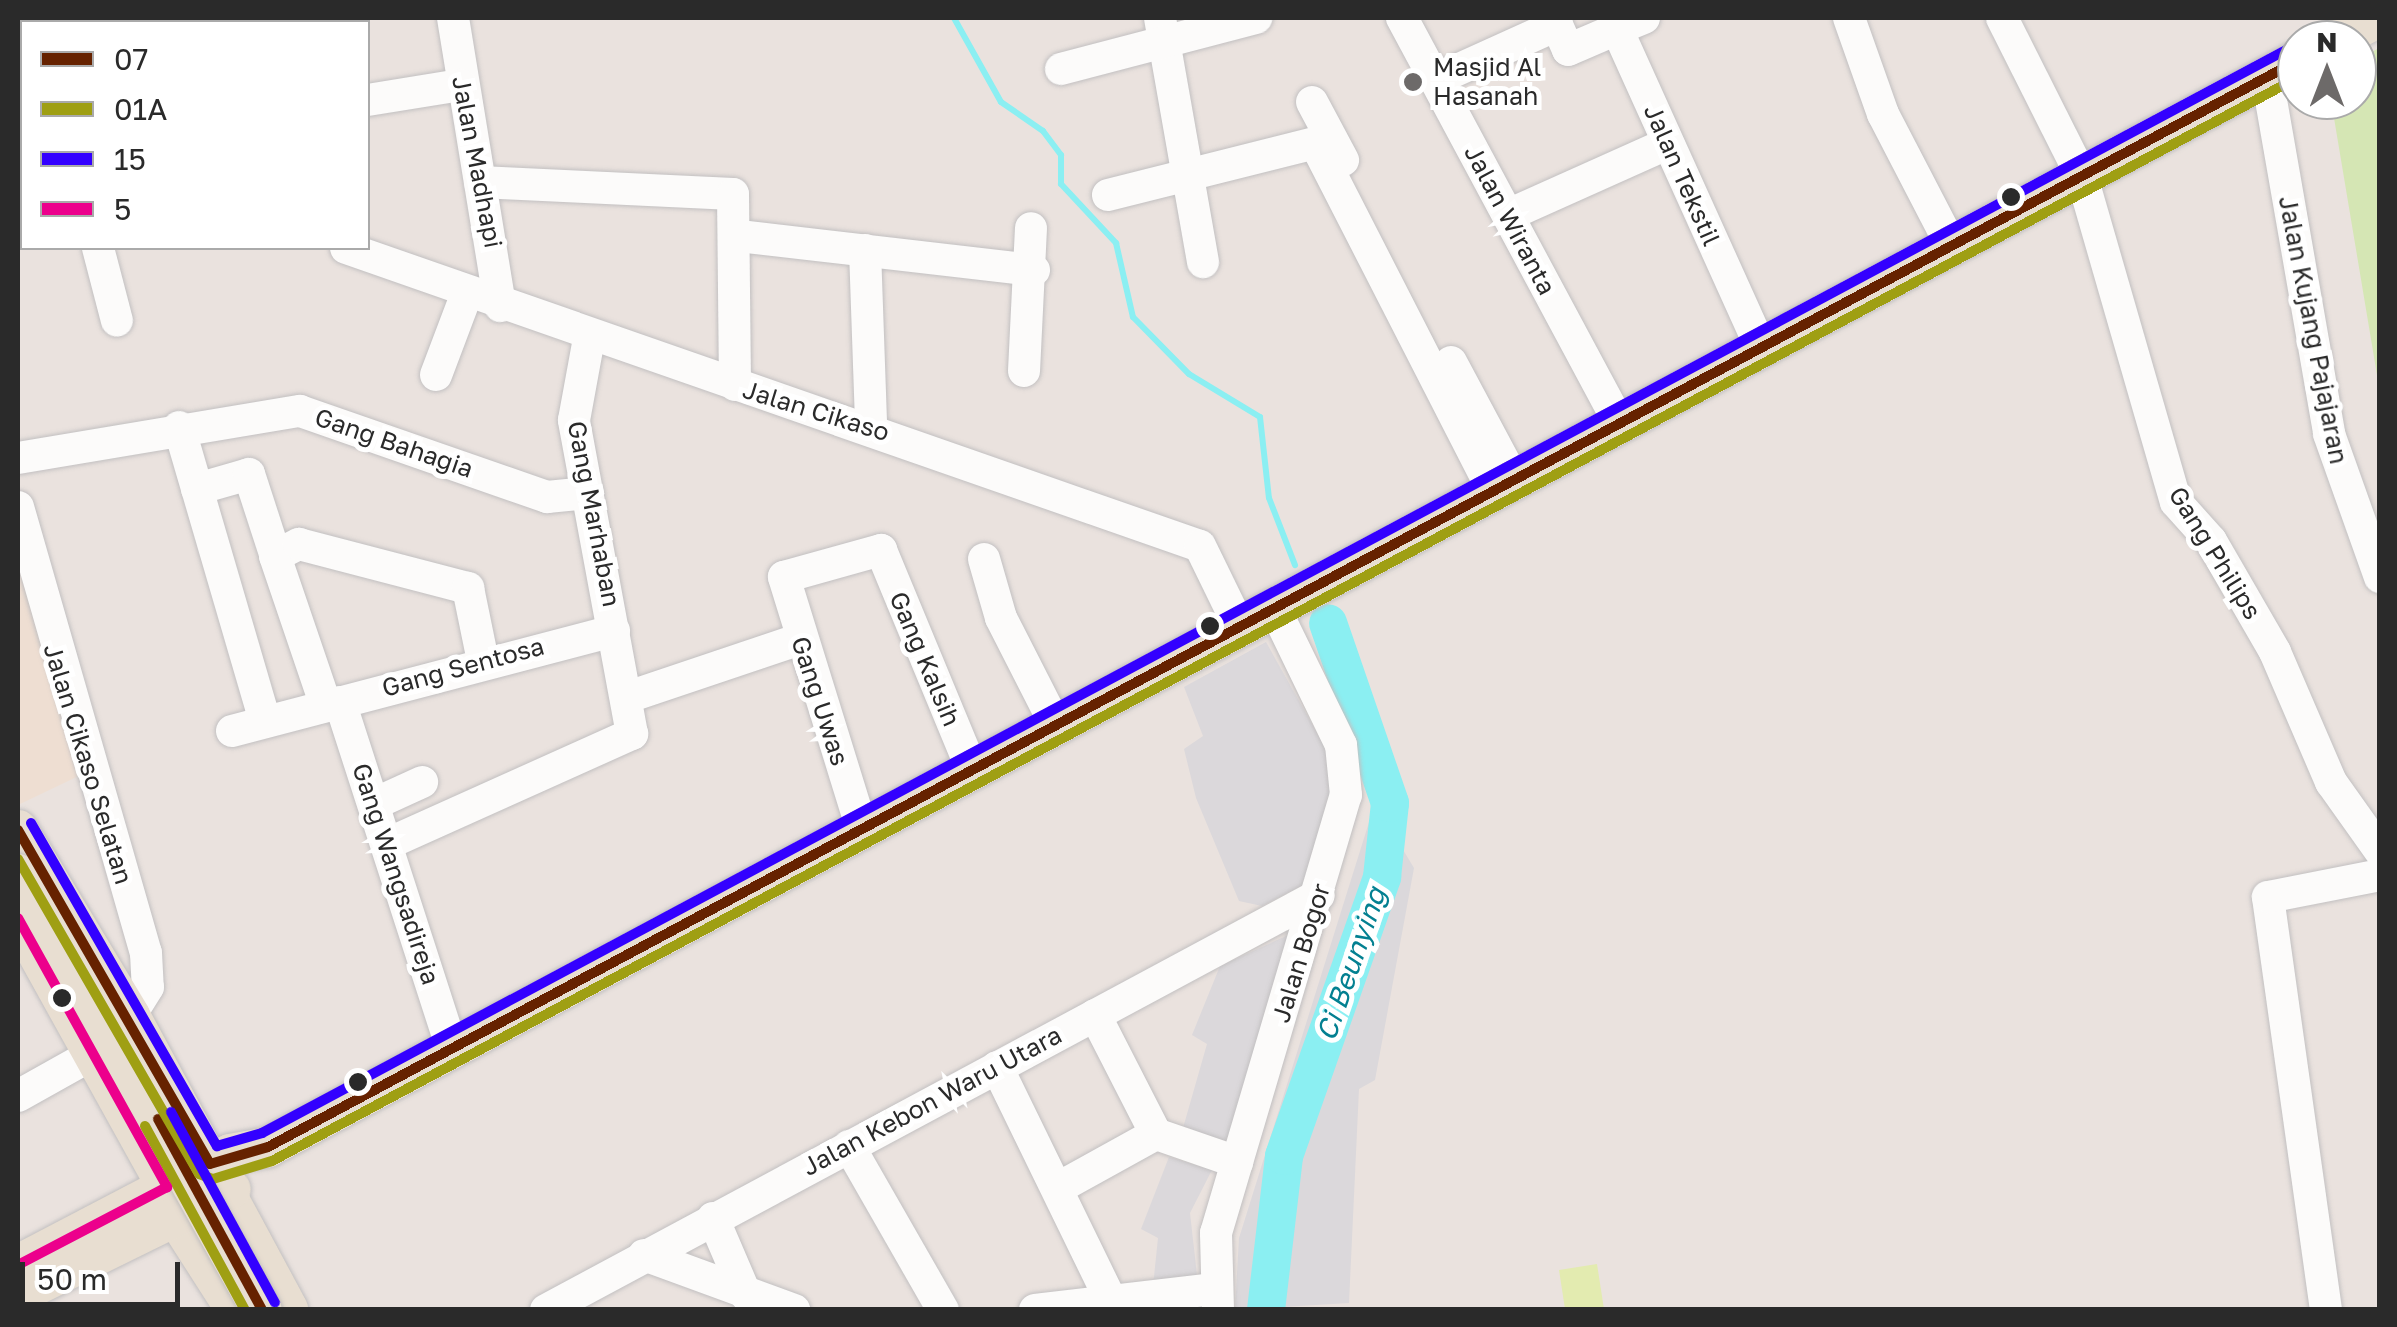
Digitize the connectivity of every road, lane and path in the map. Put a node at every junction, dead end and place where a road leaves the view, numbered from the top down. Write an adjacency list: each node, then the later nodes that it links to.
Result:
1 (453, 18): 11 (street, Jalan Madhapi)
2 (1256, 18): 7 (street)
3 (2002, 18): 17 (street, Gang Philips)
4 (1412, 20): 10 (street, Jalan Wiranta)
5 (1630, 23): 10 (street); 15 (street, Jalan Tekstil)
6 (1852, 28): 23 (street)
7 (1162, 31): 8 (street); 16 (street)
8 (1060, 70)
9 (2277, 72): 17 (main road)
10 (1436, 80): 20 (street, Jalan Wiranta)
11 (461, 85): 12 (street); 18 (street, Jalan Madhapi)
12 (370, 100)
13 (1312, 102): 41 (street)
14 (2289, 120): 48 (street, Jalan Kujang Pajajaran)
15 (1668, 144): 20 (street); 33 (street, Jalan Tekstil)
16 (1188, 175): 19 (street); 27 (street); 41 (street)
17 (2082, 178): 23 (main road); 65 (street, Gang Philips)
18 (480, 182): 22 (street); 30 (street, Jalan Madhapi)
19 (1108, 195)
20 (1508, 216): 37 (street, Jalan Wiranta)
21 (1032, 228): 28 (street)
22 (739, 236): 26 (street); 36 (street)
23 (1952, 247): 33 (main road)
24 (99, 250): 31 (street)
25 (351, 250): 29 (street, Jalan Cikaso)
26 (865, 250): 28 (street); 38 (street)
27 (1202, 262)
28 (1034, 270): 34 (street)
29 (467, 293): 30 (street, Jalan Cikaso); 35 (street)
30 (500, 306): 32 (street, Jalan Cikaso)
31 (117, 321)
32 (589, 338): 36 (street, Jalan Cikaso); 43 (street, Gang Marhaban)
33 (1761, 348): 37 (main road)
34 (1024, 371)
35 (436, 375)
36 (735, 385): 38 (street, Jalan Cikaso)
37 (1619, 423): 41 (main road)
38 (871, 425): 50 (street, Jalan Cikaso)
39 (180, 427): 40 (street, Gang Bahagia); 42 (street); 43 (street, Gang Bahagia)
40 (18, 458)
41 (1503, 486): 49 (main road)
42 (197, 489): 45 (street, Gang Wangsadireja); 56 (street)
43 (588, 493): 51 (street, Gang Marhaban)
44 (18, 507): 71 (street, Jalan Cikaso Selatan)
45 (275, 554): 53 (street); 54 (street, Gang Wangsadireja)
46 (984, 559): 57 (street)
47 (784, 577): 52 (street, Gang Uwas); 59 (street, Gang Kalsih)
48 (2380, 577)
49 (1274, 608): 50 (main road); 68 (street, Jalan Bogor)
50 (1239, 626): 57 (main road)
51 (614, 631): 53 (street, Gang Sentosa); 55 (street)
52 (800, 639): 55 (street); 62 (street, Gang Uwas)
53 (483, 661): 54 (street, Gang Sentosa)
54 (333, 704): 56 (street, Gang Sentosa); 61 (street, Gang Wangsadireja)
55 (630, 705): 64 (street)
56 (265, 722): 58 (street, Gang Sentosa)
57 (1054, 724): 59 (main road)
58 (232, 731)
59 (970, 768): 62 (main road)
60 (422, 782): 61 (street)
61 (374, 804): 64 (street, Gang Wangsadireja)
62 (861, 826): 72 (main road)
63 (18, 830): 71 (main road)
64 (387, 844): 72 (street, Gang Wangsadireja)
65 (2380, 851)
66 (18, 874): 90 (main road, bridge)
67 (2380, 875): 96 (street)
68 (1319, 895): 70 (street, Jalan Kebon Waru Utara); 78 (street, Jalan Bogor)
69 (18, 918): 73 (main road)
70 (1095, 1015): 74 (street, Jalan Kebon Waru Utara); 76 (street)
71 (130, 1016): 79 (main road)
72 (451, 1046): 79 (main road)
73 (96, 1053): 75 (street); 81 (main road)
74 (997, 1066): 77 (street, Jalan Kebon Waru Utara); 80 (street)
75 (18, 1096)
76 (1156, 1134): 78 (street); 80 (street)
77 (849, 1146): 82 (street, Jalan Kebon Waru Utara); 94 (street)
78 (1237, 1162): 87 (street, Jalan Bogor)
79 (212, 1168): 81 (main road); 91 (main road)
80 (1060, 1187): 88 (street)
81 (166, 1189): 84 (main road); 85 (main road); 89 (main road)
82 (713, 1218): 83 (street, Jalan Kebon Waru Utara); 86 (street)
83 (644, 1255): 86 (street); 92 (street, Jalan Kebon Waru Utara)
84 (18, 1265)
85 (18, 1294)
86 (746, 1295): 93 (street)
87 (1217, 1299): 88 (street)
88 (1110, 1300): 95 (street)
89 (236, 1310)
90 (262, 1310)
91 (288, 1310)
92 (546, 1310)
93 (794, 1310)
94 (942, 1310)
95 (1035, 1310)
96 (2326, 1310)

